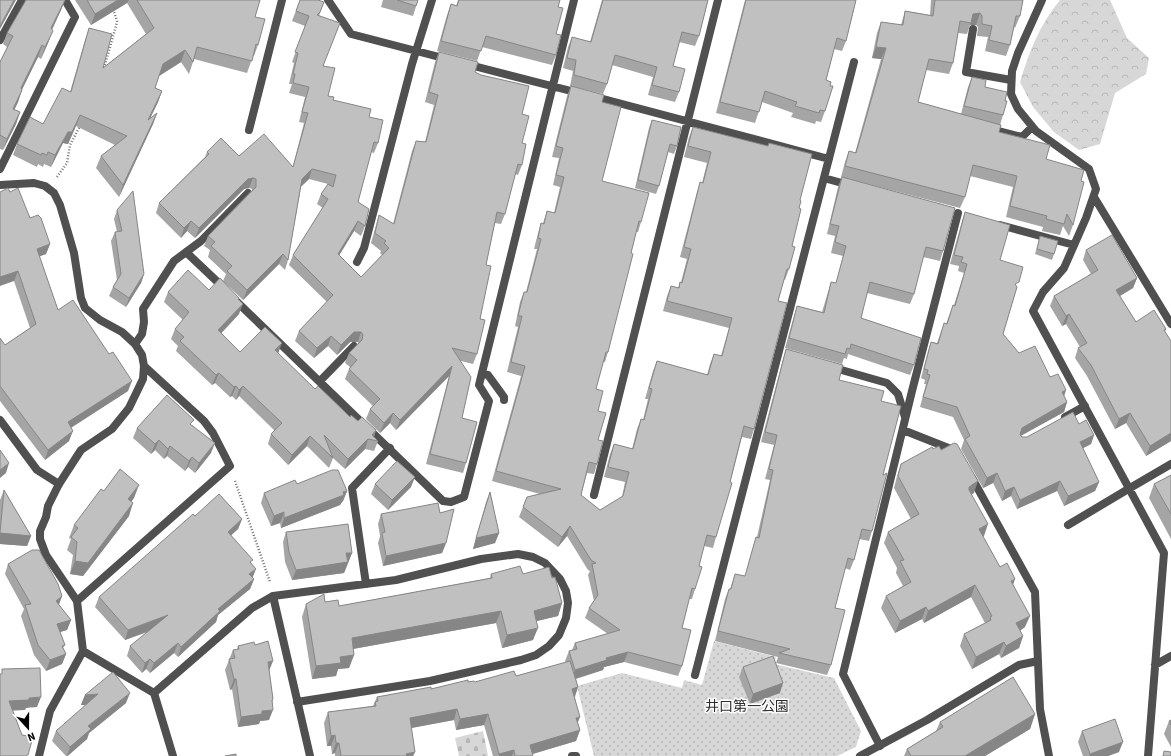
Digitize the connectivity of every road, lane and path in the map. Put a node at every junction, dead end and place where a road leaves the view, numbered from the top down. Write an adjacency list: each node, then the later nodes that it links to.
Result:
1 (22, 0): 11 (street)
2 (64, 0): 23 (street)
3 (282, 0): 21 (street)
4 (328, 0): 12 (street)
5 (432, 0): 12 (street)
6 (574, 0): 16 (street)
7 (718, 0): 17 (street)
8 (1042, 0): 15 (street)
9 (111, 6): 14 (path)
10 (974, 29): 15 (street)
11 (0, 40)
12 (417, 51): 16 (street); 34 (street)
13 (854, 62): 22 (street)
14 (103, 74)
15 (1011, 80): 19 (street)
16 (552, 86): 17 (street); 40 (street)
17 (688, 121): 22 (street); 55 (street)
18 (81, 123): 26 (path)
19 (1032, 127): 20 (street); 29 (street)
20 (984, 128)
21 (249, 130)
22 (829, 159): 24 (street)
23 (0, 169)
24 (824, 178): 27 (street); 65 (street)
25 (0, 185): 26 (street)
26 (48, 188): 36 (street)
27 (860, 188)
28 (248, 193): 33 (street)
29 (1094, 197): 32 (street); 35 (street)
30 (958, 213): 45 (street)
31 (994, 223): 32 (street)
32 (1074, 245): 43 (street)
33 (186, 252): 36 (street); 41 (street)
34 (357, 262)
35 (1171, 324)
36 (135, 344): 39 (street)
37 (354, 346): 41 (street)
38 (822, 364): 45 (street)
39 (144, 366): 53 (street); 60 (street)
40 (482, 374): 42 (street); 48 (street)
41 (320, 381): 48 (street)
42 (504, 400)
43 (1085, 406): 46 (street); 54 (street)
44 (0, 420): 53 (street)
45 (906, 420): 47 (street)
46 (1059, 420)
47 (903, 430): 49 (street); 68 (street)
48 (390, 448): 57 (street)
49 (961, 458)
50 (1171, 464): 54 (street)
51 (968, 472): 63 (street)
52 (235, 480): 58 (path)
53 (59, 484): 60 (street)
54 (1130, 488): 56 (street); 64 (street)
55 (594, 495)
56 (1068, 525)
57 (366, 584): 59 (street); 67 (street)
58 (271, 586)
59 (273, 596): 66 (street); 67 (street)
60 (77, 601): 61 (street)
61 (83, 652): 66 (street); 69 (street)
62 (1171, 656): 64 (street)
63 (1038, 661): 68 (street); 75 (street)
64 (1155, 665): 76 (street)
65 (695, 675)
66 (154, 693): 70 (street)
67 (297, 702): 71 (street)
68 (880, 746): 74 (street)
69 (39, 756)
70 (173, 756)
71 (310, 756)
72 (572, 756): 73 (street)
73 (576, 756)
74 (860, 756)
75 (1049, 756)
76 (1148, 756)

